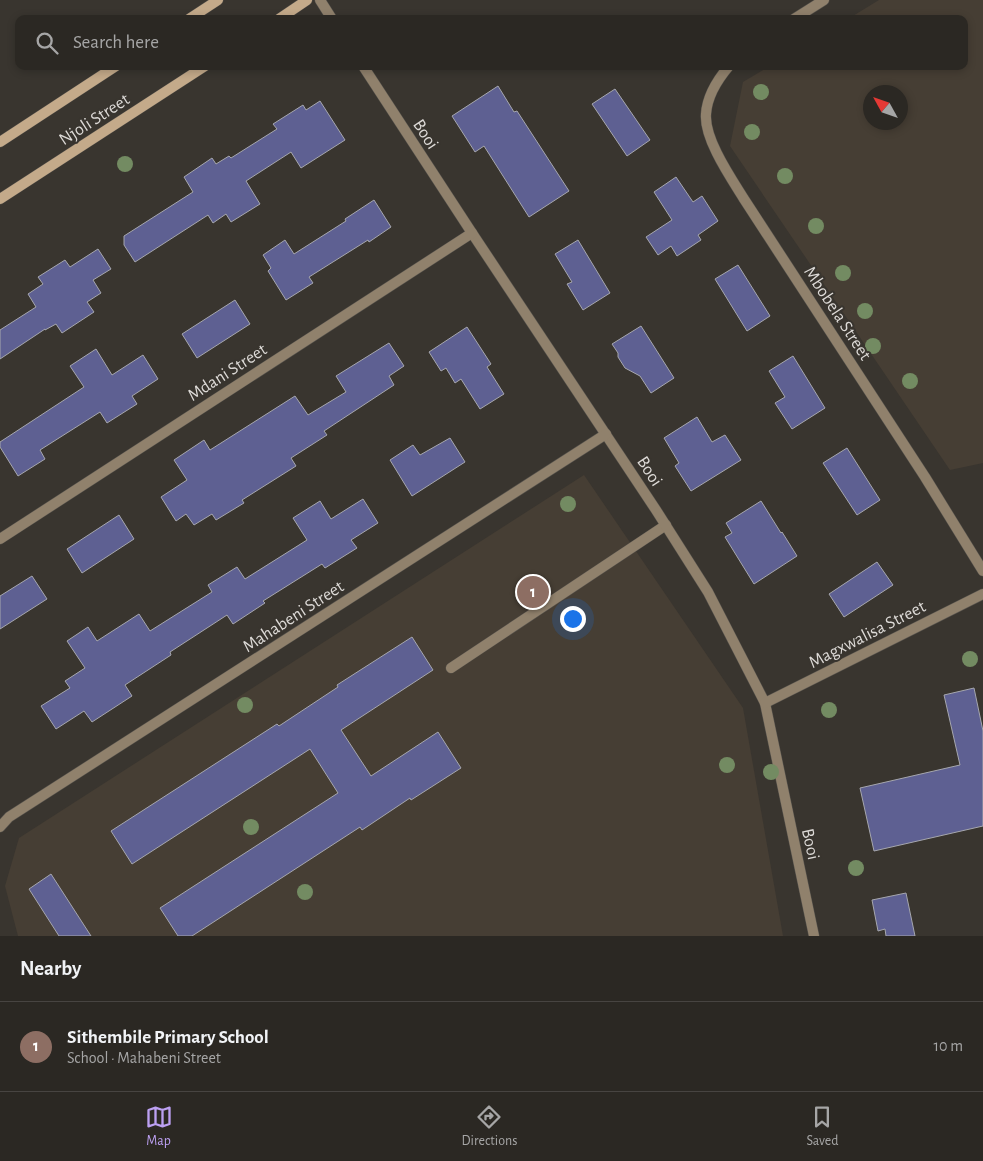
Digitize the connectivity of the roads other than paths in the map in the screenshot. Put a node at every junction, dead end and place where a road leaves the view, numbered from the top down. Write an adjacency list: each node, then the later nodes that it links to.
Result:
1 (218, 0): 5 (main road)
2 (307, 0): 6 (main road)
3 (320, 0): 7 (street)
4 (824, 0): 8 (street)
5 (195, 15)
6 (284, 15)
7 (329, 15)
8 (800, 15)
9 (110, 70): 13 (main road, Njoli Street)
10 (199, 70): 14 (main road, Njoli Street)
11 (366, 70): 15 (street, Booi)
12 (726, 70): 19 (street, Mbobela Street)
13 (0, 142)
14 (0, 199)
15 (472, 233): 16 (street, Booi); 18 (street, Mdani Street)
16 (606, 434): 17 (street, Booi); 23 (street, Mahabeni Street)
17 (666, 525): 21 (street); 22 (street, Booi)
18 (0, 539)
19 (983, 571)
20 (983, 594): 22 (street, Magxwalisa Street)
21 (451, 668)
22 (765, 703): 24 (street, Booi)
23 (0, 827)
24 (814, 936)

